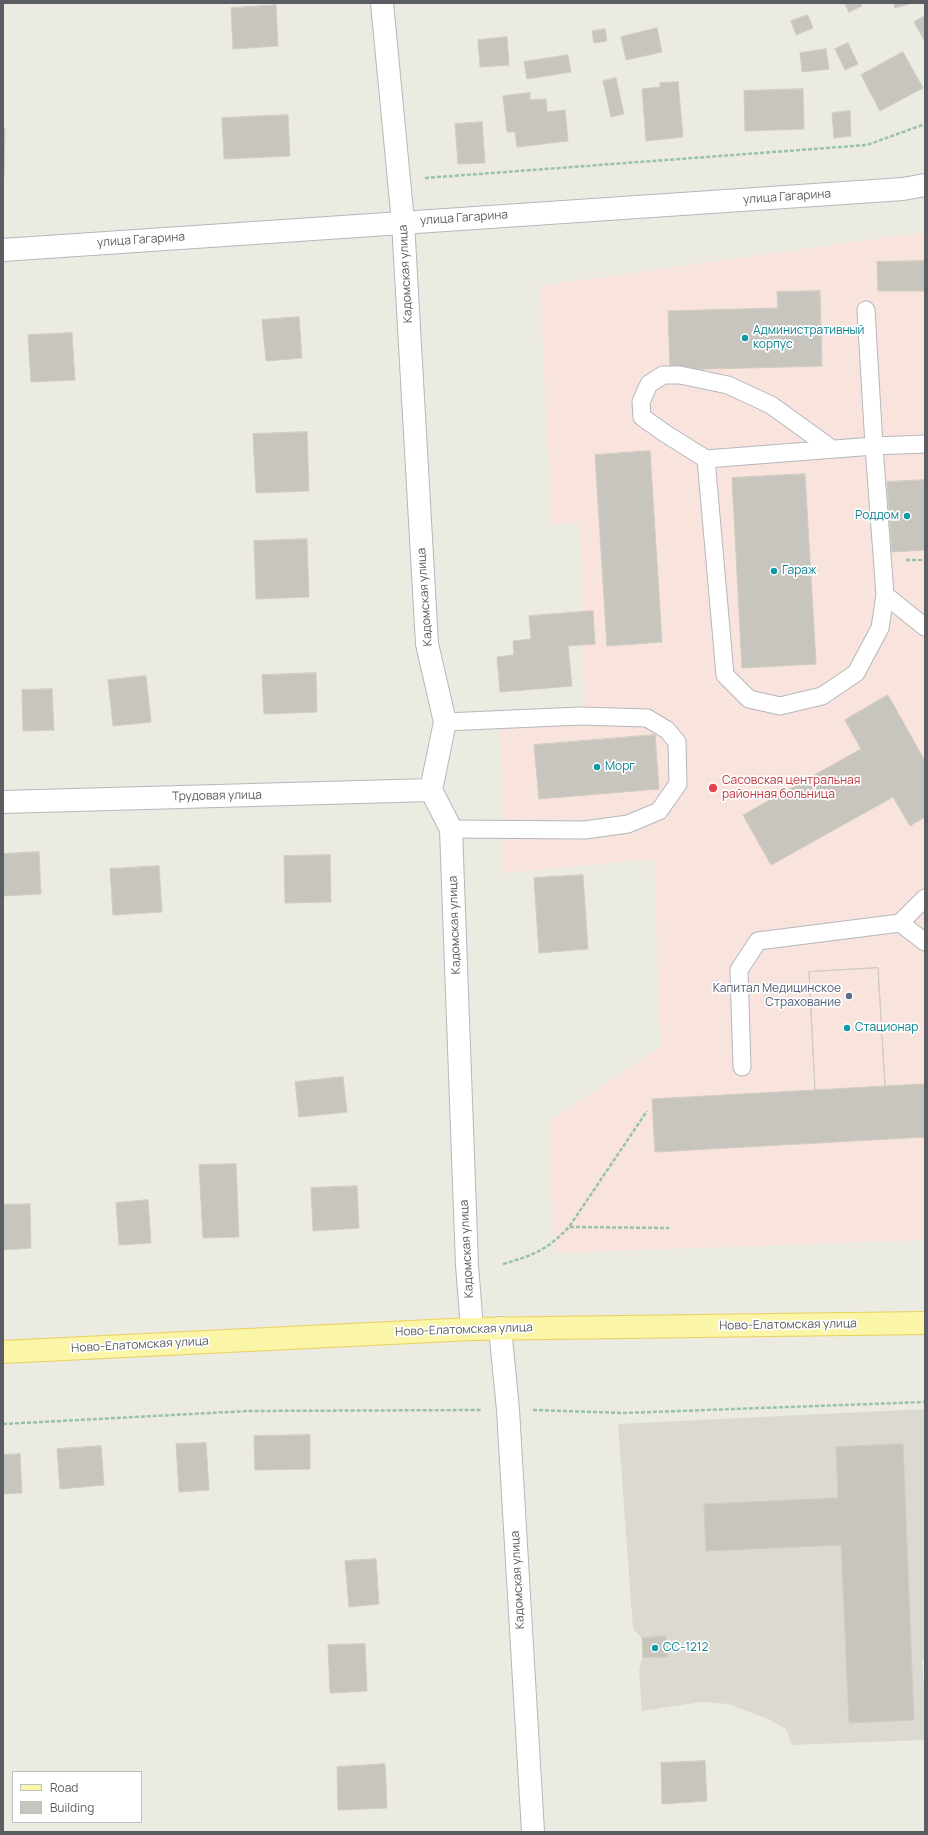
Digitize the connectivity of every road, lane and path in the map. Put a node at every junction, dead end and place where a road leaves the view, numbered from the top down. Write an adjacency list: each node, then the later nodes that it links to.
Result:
1 (382, 3): 3 (street, Кадомская улица)
2 (925, 124): 3 (path)
3 (399, 180): 5 (street, Кадомская улица)
4 (925, 185): 5 (street, улица Гагарина)
5 (403, 222): 6 (street, улица Гагарина); 14 (street, Кадомская улица)
6 (3, 250)
7 (866, 310): 9 (lane)
8 (925, 444): 9 (lane)
9 (874, 446): 10 (lane); 12 (lane)
10 (832, 449): 11 (lane); 11 (lane)
11 (706, 459): 12 (lane)
12 (886, 595): 13 (lane)
13 (925, 627)
14 (446, 722): 15 (street, Кадомская улица); 17 (lane)
15 (431, 790): 16 (street, Трудовая улица); 17 (street, Кадомская улица)
16 (3, 802)
17 (451, 829): 28 (street, Кадомская улица)
18 (925, 898): 19 (lane)
19 (900, 923): 20 (lane); 21 (lane)
20 (925, 942)
21 (742, 1067)
22 (647, 1111): 23 (path)
23 (570, 1227): 24 (path); 25 (path)
24 (669, 1228)
25 (503, 1264)
26 (925, 1323): 27 (main road, Ново-Елатомская улица)
27 (500, 1328): 28 (main road, Ново-Елатомская улица); 31 (street, Кадомская улица)
28 (472, 1329): 29 (main road, Ново-Елатомская улица)
29 (3, 1352)
30 (925, 1402): 31 (path)
31 (508, 1410): 32 (path); 33 (street, Кадомская улица)
32 (3, 1424)
33 (533, 1832)

